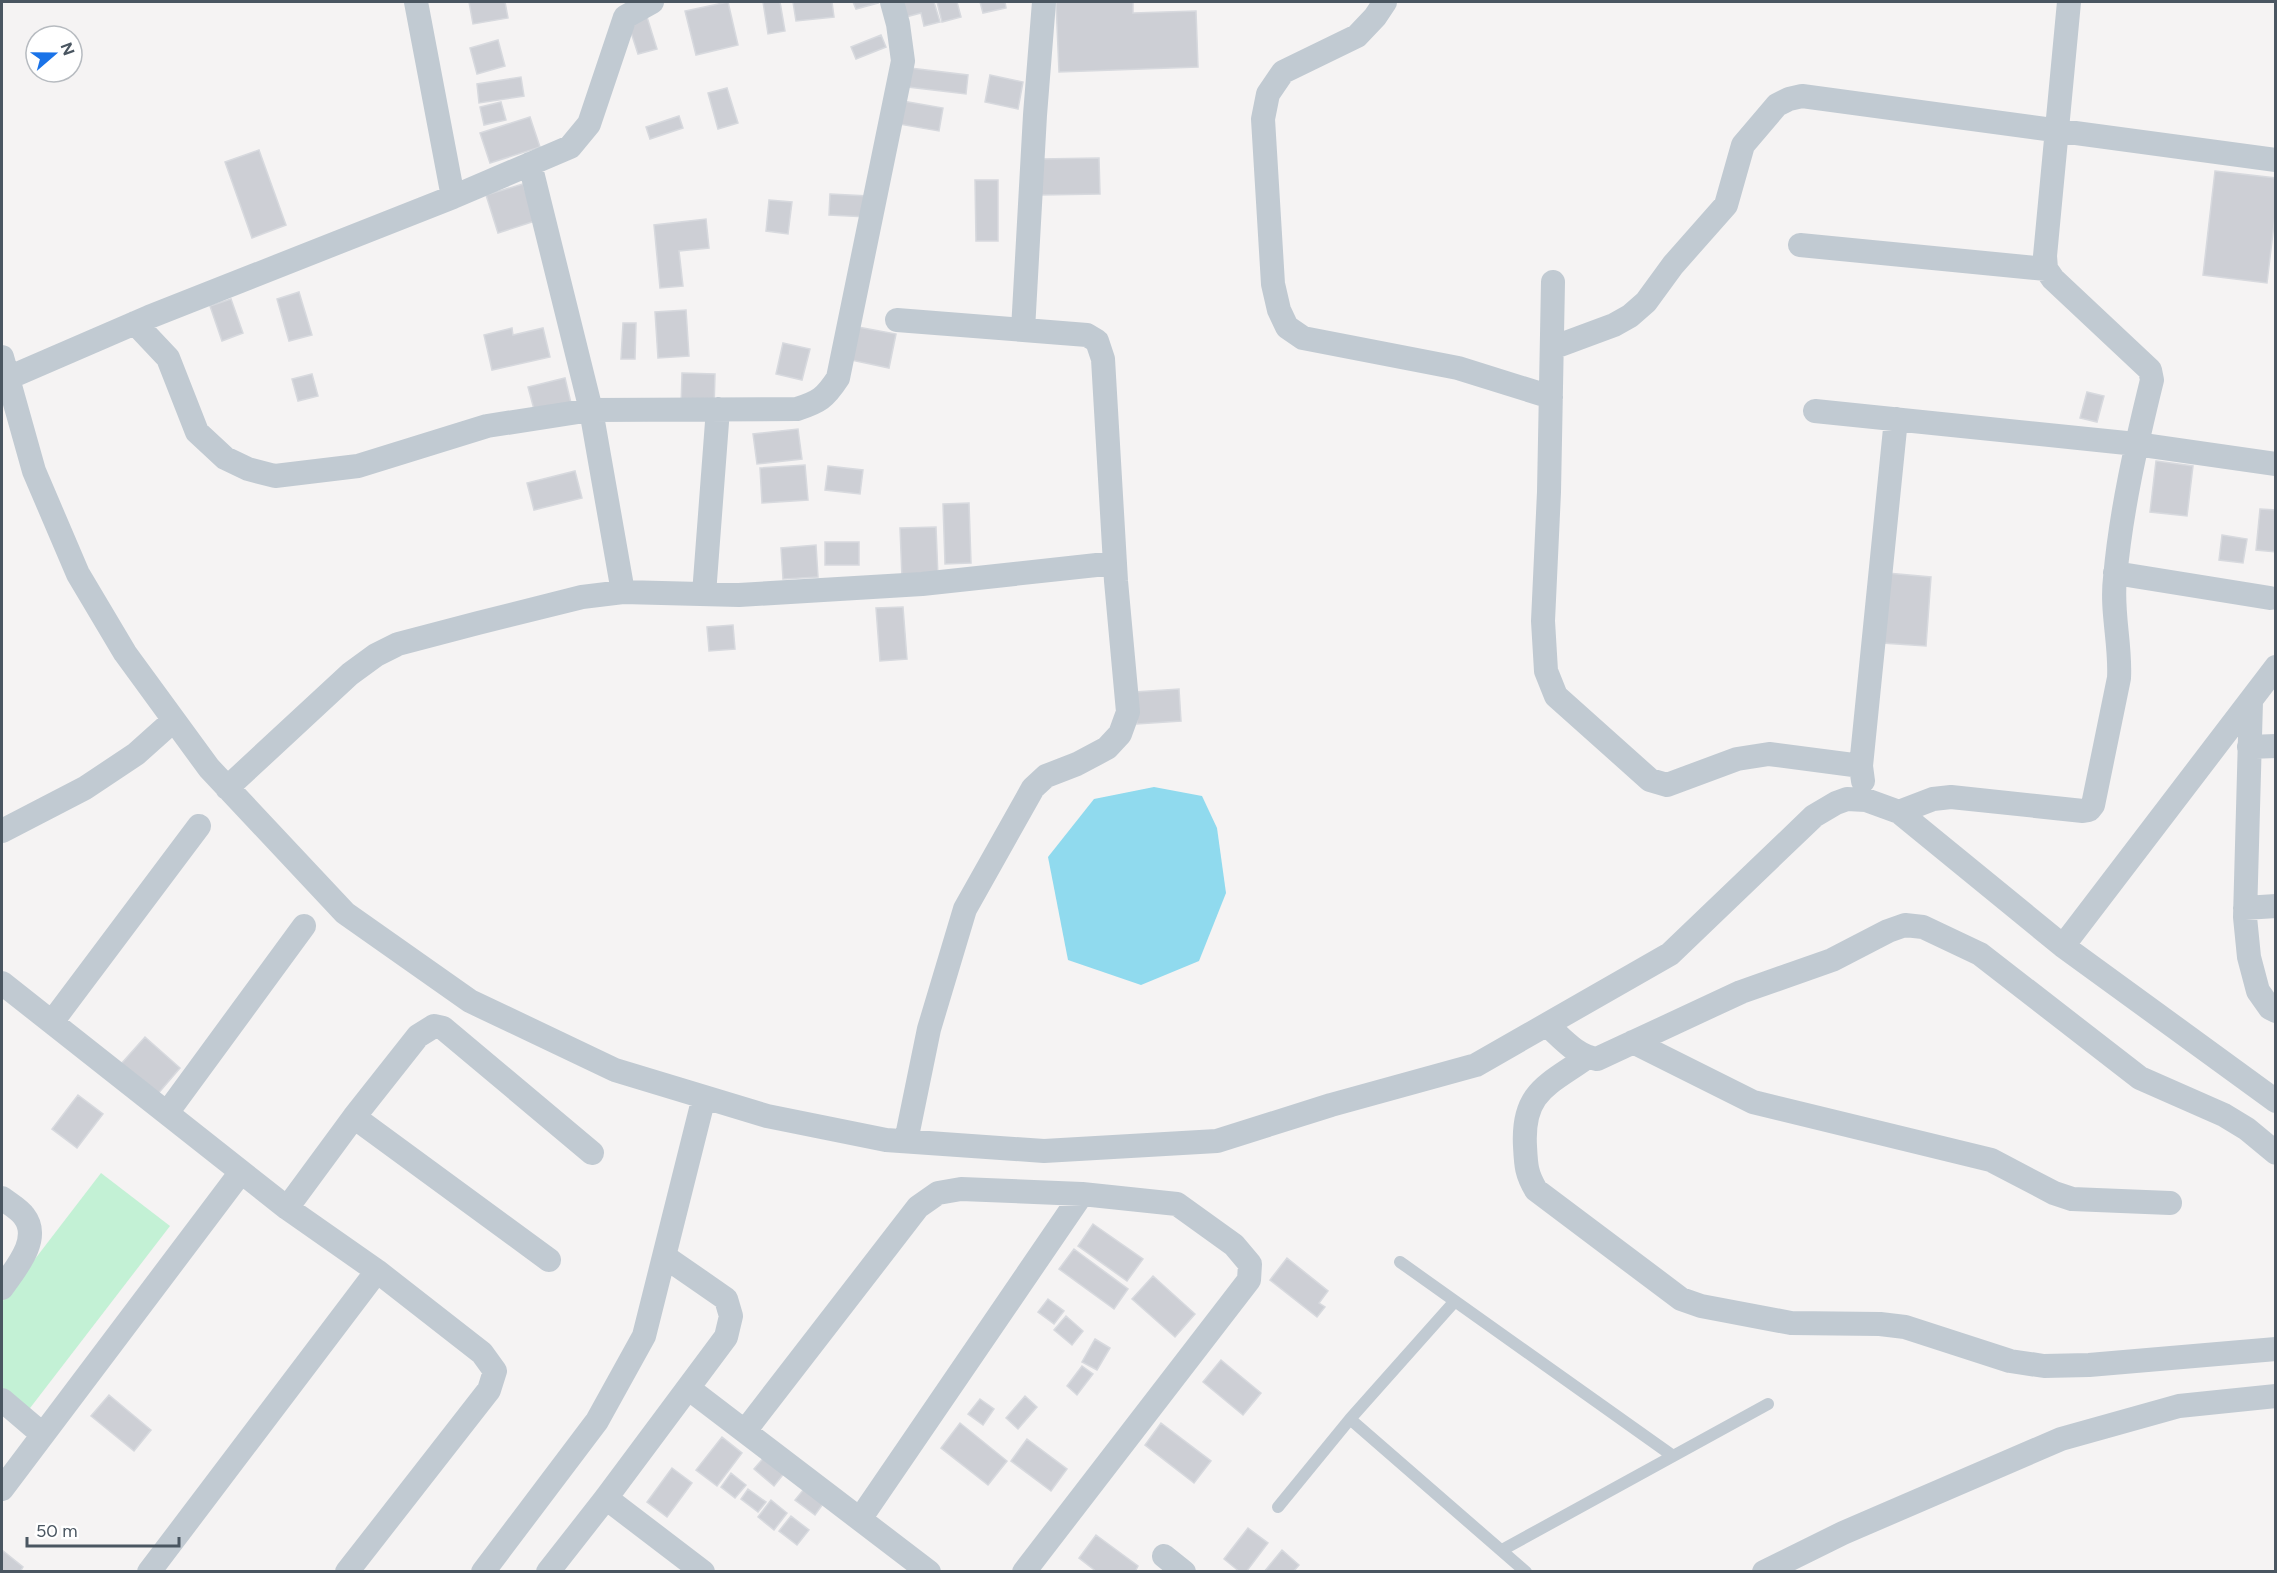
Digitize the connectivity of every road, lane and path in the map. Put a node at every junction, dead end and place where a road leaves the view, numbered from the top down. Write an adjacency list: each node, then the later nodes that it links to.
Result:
1 (416, 2): 10 (street)
2 (652, 2): 9 (street)
3 (892, 2): 20 (street)
4 (1044, 2): 16 (street)
5 (1385, 2): 19 (street)
6 (2069, 2): 7 (street)
7 (2058, 131): 8 (street); 12 (street); 17 (street)
8 (2276, 160)
9 (530, 164): 10 (street); 21 (street)
10 (453, 197): 15 (street)
11 (1800, 245): 12 (street)
12 (2046, 269): 24 (street)
13 (1553, 282): 17 (street)
14 (897, 320): 16 (street)
15 (135, 323): 18 (street); 21 (street)
16 (1023, 330): 26 (street)
17 (1552, 348): 19 (street)
18 (4, 368): 33 (street)
19 (1551, 397): 36 (street)
20 (718, 409): 21 (street); 29 (street)
21 (591, 410): 28 (street)
22 (1815, 411): 23 (street)
23 (1896, 420): 24 (street); 36 (street)
24 (2136, 444): 25 (street); 27 (street)
25 (2276, 464)
26 (1115, 562): 29 (street); 56 (street)
27 (2115, 573): 30 (street); 39 (street)
28 (623, 592): 29 (street); 37 (street)
29 (704, 594)
30 (2270, 598)
31 (2276, 667): 32 (street)
32 (2251, 701): 35 (street); 45 (street)
33 (174, 720): 37 (street); 41 (street)
34 (2276, 746): 35 (street)
35 (2249, 747): 43 (street)
36 (1862, 765): 38 (street)
37 (227, 788): 52 (street)
38 (1866, 800): 39 (street); 49 (street)
39 (1899, 812): 45 (street)
40 (199, 826): 48 (street)
41 (2, 831)
42 (2276, 906): 43 (street)
43 (2245, 908): 47 (street)
44 (304, 926): 54 (street)
45 (2063, 946): 53 (street)
46 (2, 983): 48 (street)
47 (2276, 1011)
48 (52, 1022): 54 (street)
49 (1547, 1025): 51 (street); 56 (street)
50 (1633, 1042): 51 (street); 58 (street); 62 (street)
51 (1586, 1058): 70 (street)
52 (704, 1097): 56 (street); 64 (street)
53 (2276, 1101)
54 (167, 1113): 59 (street)
55 (354, 1117): 57 (street); 63 (street); 65 (street)
56 (906, 1141)
57 (592, 1153)
58 (2276, 1153)
59 (241, 1172): 63 (street); 77 (street)
60 (1082, 1194): 76 (street); 82 (street); 91 (street)
61 (2, 1198): 68 (street)
62 (2170, 1203)
63 (287, 1208): 67 (street)
64 (664, 1256): 71 (street); 87 (street)
65 (549, 1260)
66 (1400, 1262): 69 (lane)
67 (377, 1271): 85 (street); 86 (street)
68 (2, 1288)
69 (1455, 1301): 75 (lane); 78 (lane)
70 (2276, 1349)
71 (688, 1388): 76 (street); 80 (street)
72 (2276, 1396): 94 (street)
73 (2, 1400): 77 (street)
74 (1768, 1404): 78 (lane)
75 (1350, 1419): 81 (lane); 83 (lane)
76 (745, 1431): 82 (street)
77 (42, 1434): 79 (street)
78 (1673, 1456): 83 (lane)
79 (2, 1489)
80 (606, 1498): 88 (street); 89 (street)
81 (1278, 1507)
82 (860, 1519): 90 (street)
83 (1502, 1550): 93 (lane)
84 (1164, 1556): 92 (street)
85 (149, 1572)
86 (347, 1572)
87 (483, 1572)
88 (548, 1572)
89 (703, 1572)
90 (929, 1572)
91 (1024, 1572)
92 (1184, 1572)
93 (1526, 1572)
94 (1764, 1572)

